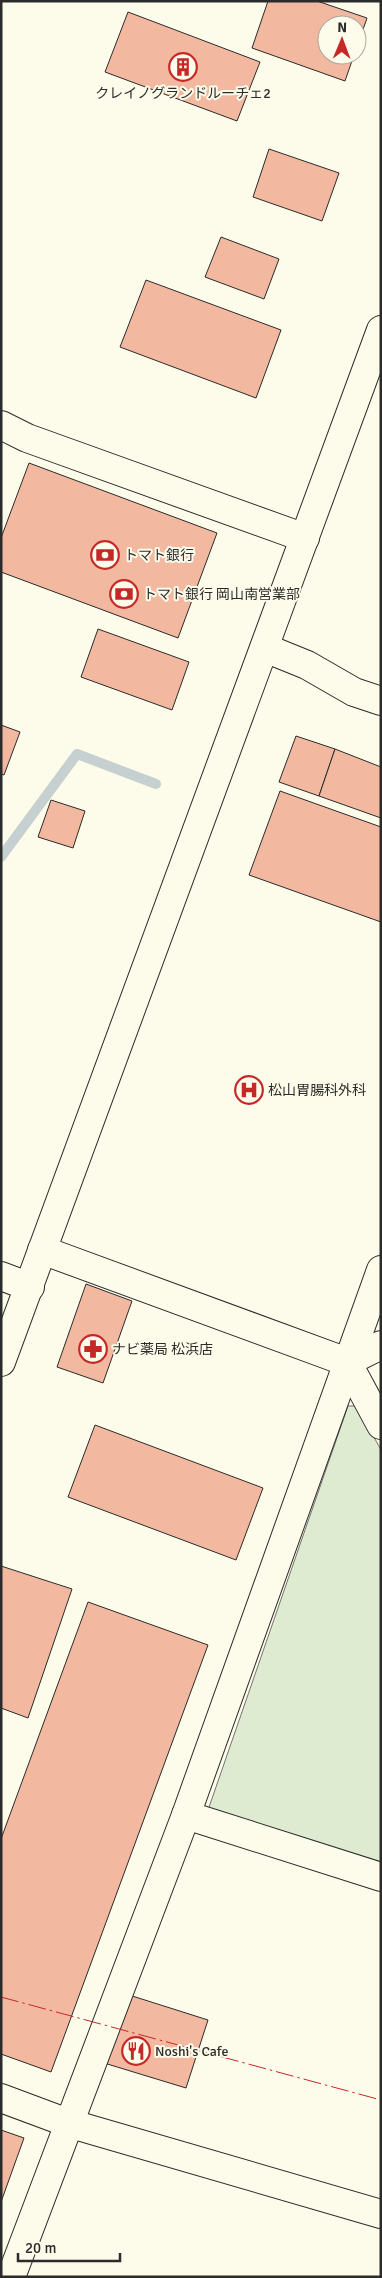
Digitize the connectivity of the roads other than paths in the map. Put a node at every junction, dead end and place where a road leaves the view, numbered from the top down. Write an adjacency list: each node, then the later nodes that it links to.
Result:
1 (381, 330): 3 (street)
2 (1, 425): 3 (street)
3 (305, 538): 4 (street)
4 (265, 648): 5 (street); 6 (street)
5 (381, 701)
6 (42, 1250): 9 (street); 12 (street)
7 (381, 1270): 12 (street)
8 (1, 1276): 9 (street)
9 (30, 1287): 11 (street)
10 (381, 1345): 12 (street)
11 (1, 1362)
12 (347, 1362): 13 (street); 14 (street)
13 (381, 1425)
14 (186, 1815): 15 (street); 17 (street)
15 (381, 1877)
16 (1, 2098): 17 (street)
17 (68, 2122): 18 (street); 19 (street)
18 (381, 2214)
19 (11, 2277)

